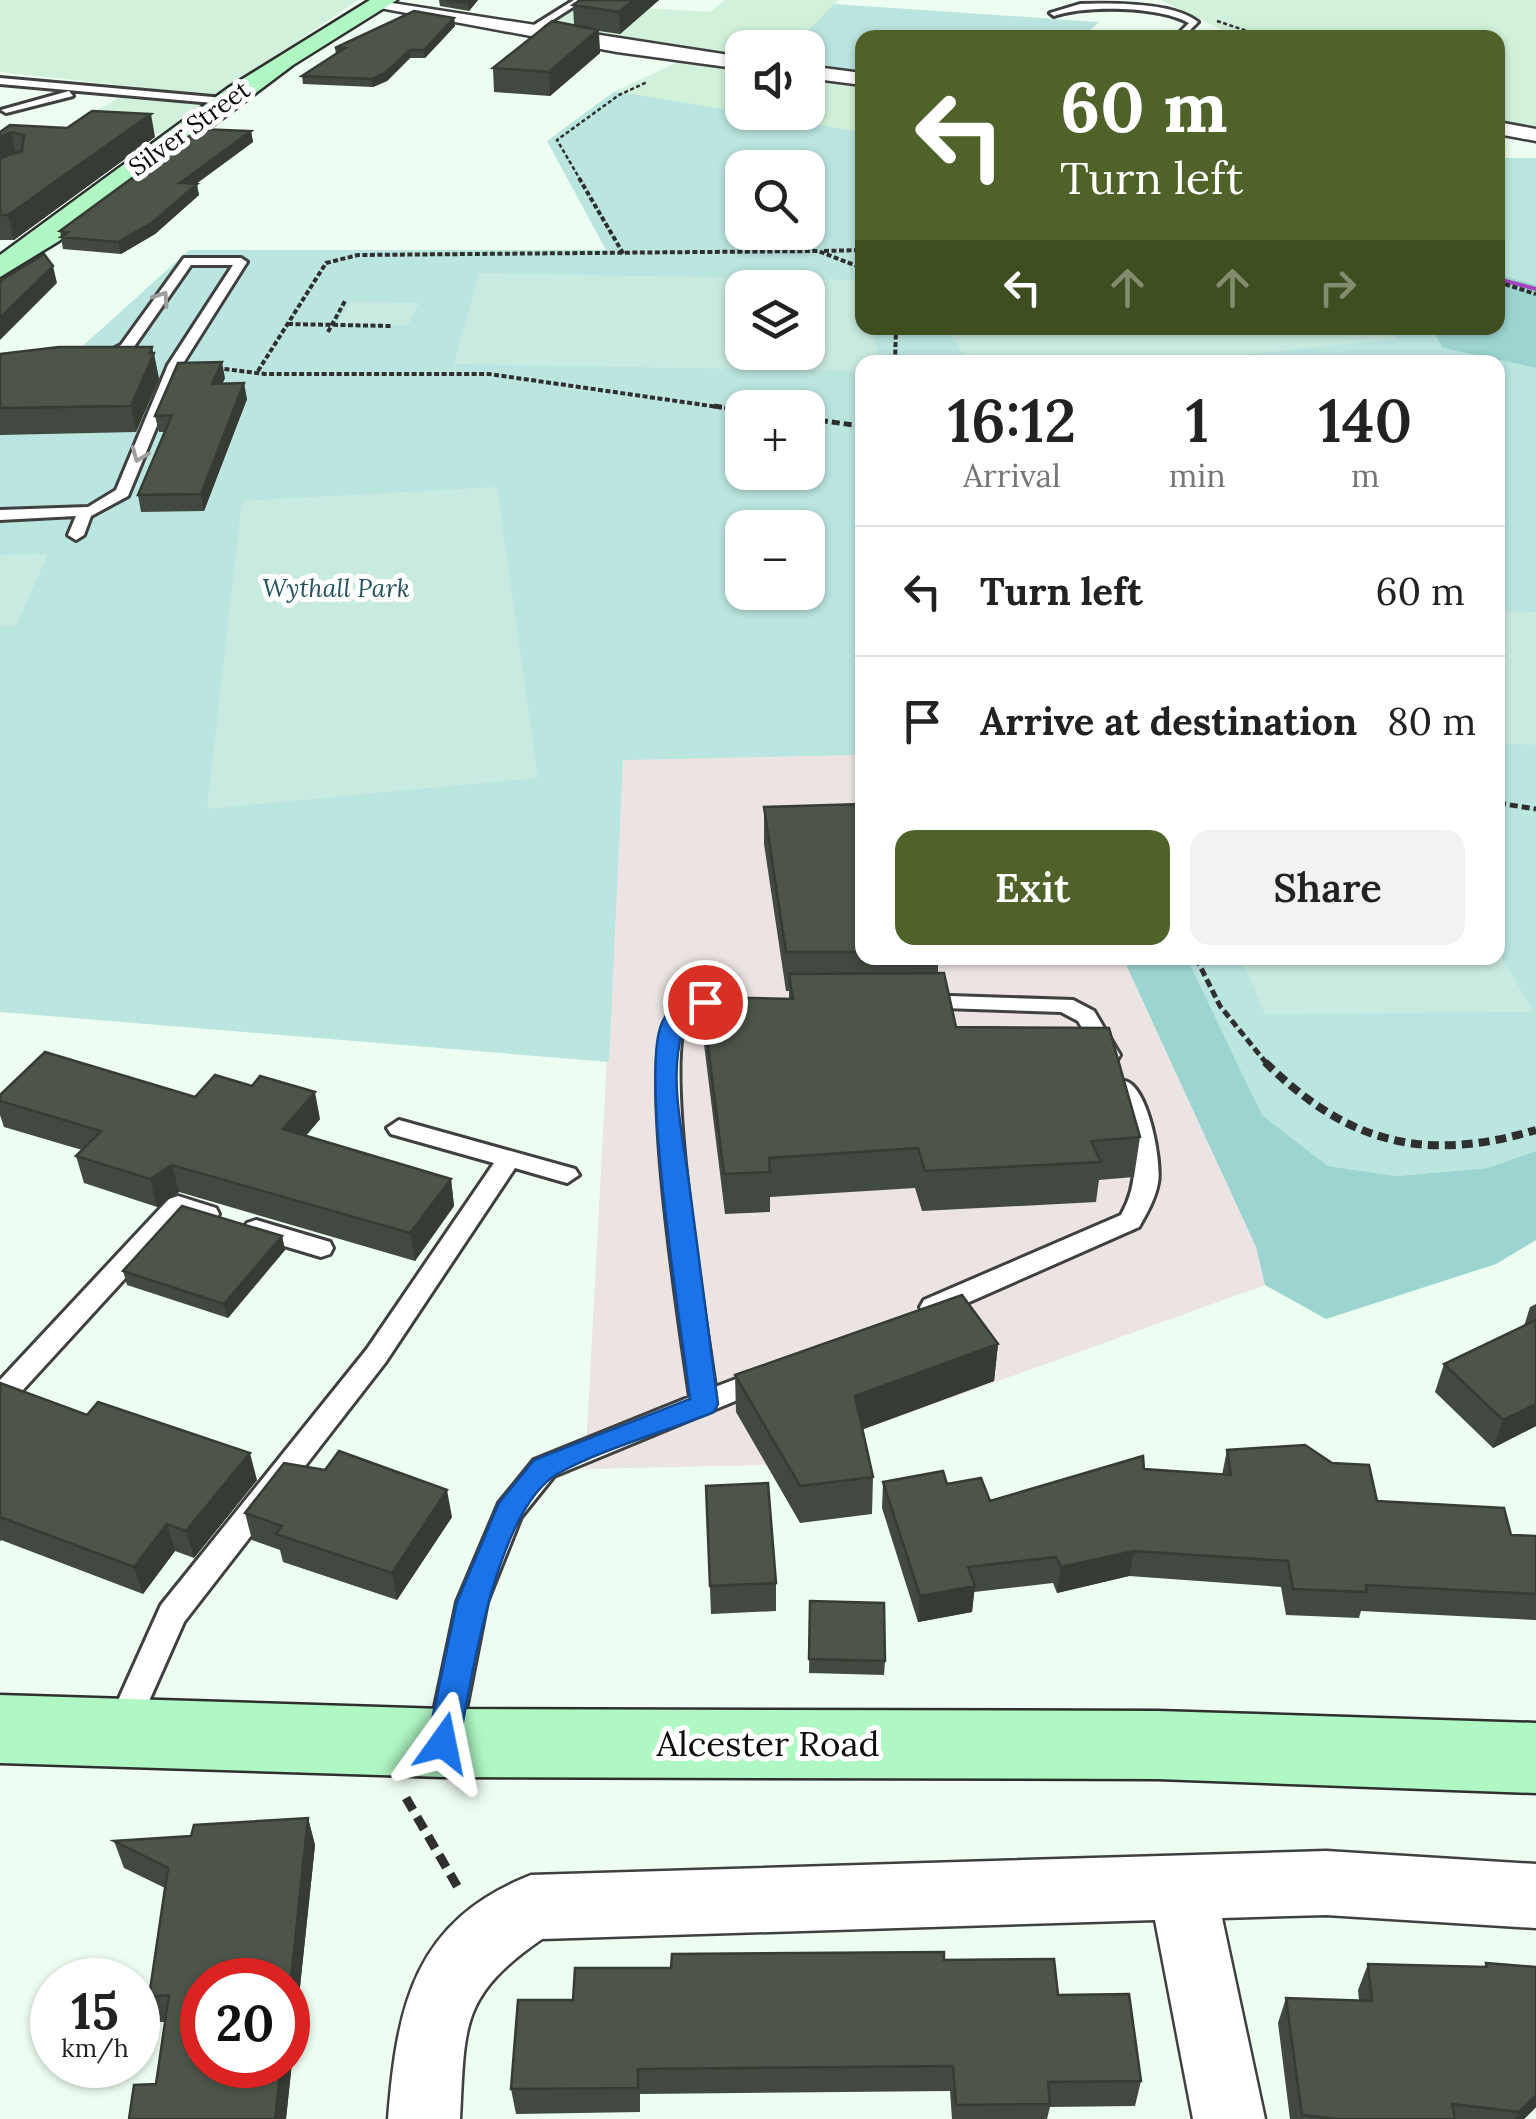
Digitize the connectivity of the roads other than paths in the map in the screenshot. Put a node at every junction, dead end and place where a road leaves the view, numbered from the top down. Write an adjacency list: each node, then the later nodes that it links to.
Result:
1 (580, 0): 4 (lane)
2 (383, 2): 4 (street); 11 (street, Silver Street)
3 (1054, 13): 5 (lane)
4 (531, 30): 6 (street)
5 (1187, 30)
6 (725, 61)
7 (825, 75): 8 (street)
8 (855, 79)
9 (0, 80): 10 (lane)
10 (97, 90): 11 (lane); 12 (lane)
11 (224, 101): 15 (street, Silver Street)
12 (6, 110)
13 (1505, 129): 14 (street)
14 (1536, 135)
15 (6, 260)
16 (123, 365): 18 (lane, one-way to 18)
17 (158, 365): 18 (lane)
18 (176, 365): 19 (lane, one-way to 19)
19 (85, 512): 20 (lane); 21 (lane)
20 (0, 515)
21 (76, 536)
22 (765, 1002): 31 (lane)
23 (903, 1002): 28 (lane)
24 (399, 1128): 25 (lane)
25 (508, 1160): 26 (lane); 33 (lane)
26 (567, 1175)
27 (320, 1248): 30 (lane)
28 (917, 1314)
29 (791, 1367): 31 (lane)
30 (0, 1397)
31 (704, 1404): 34 (lane)
32 (0, 1730): 33 (street, Alcester Road)
33 (120, 1733): 34 (street, Alcester Road)
34 (407, 1742): 35 (street, Alcester Road)
35 (1536, 1758)
36 (1182, 1886): 37 (street); 38 (street); 39 (street)
37 (1536, 1896)
38 (424, 2119)
39 (1230, 2119)

